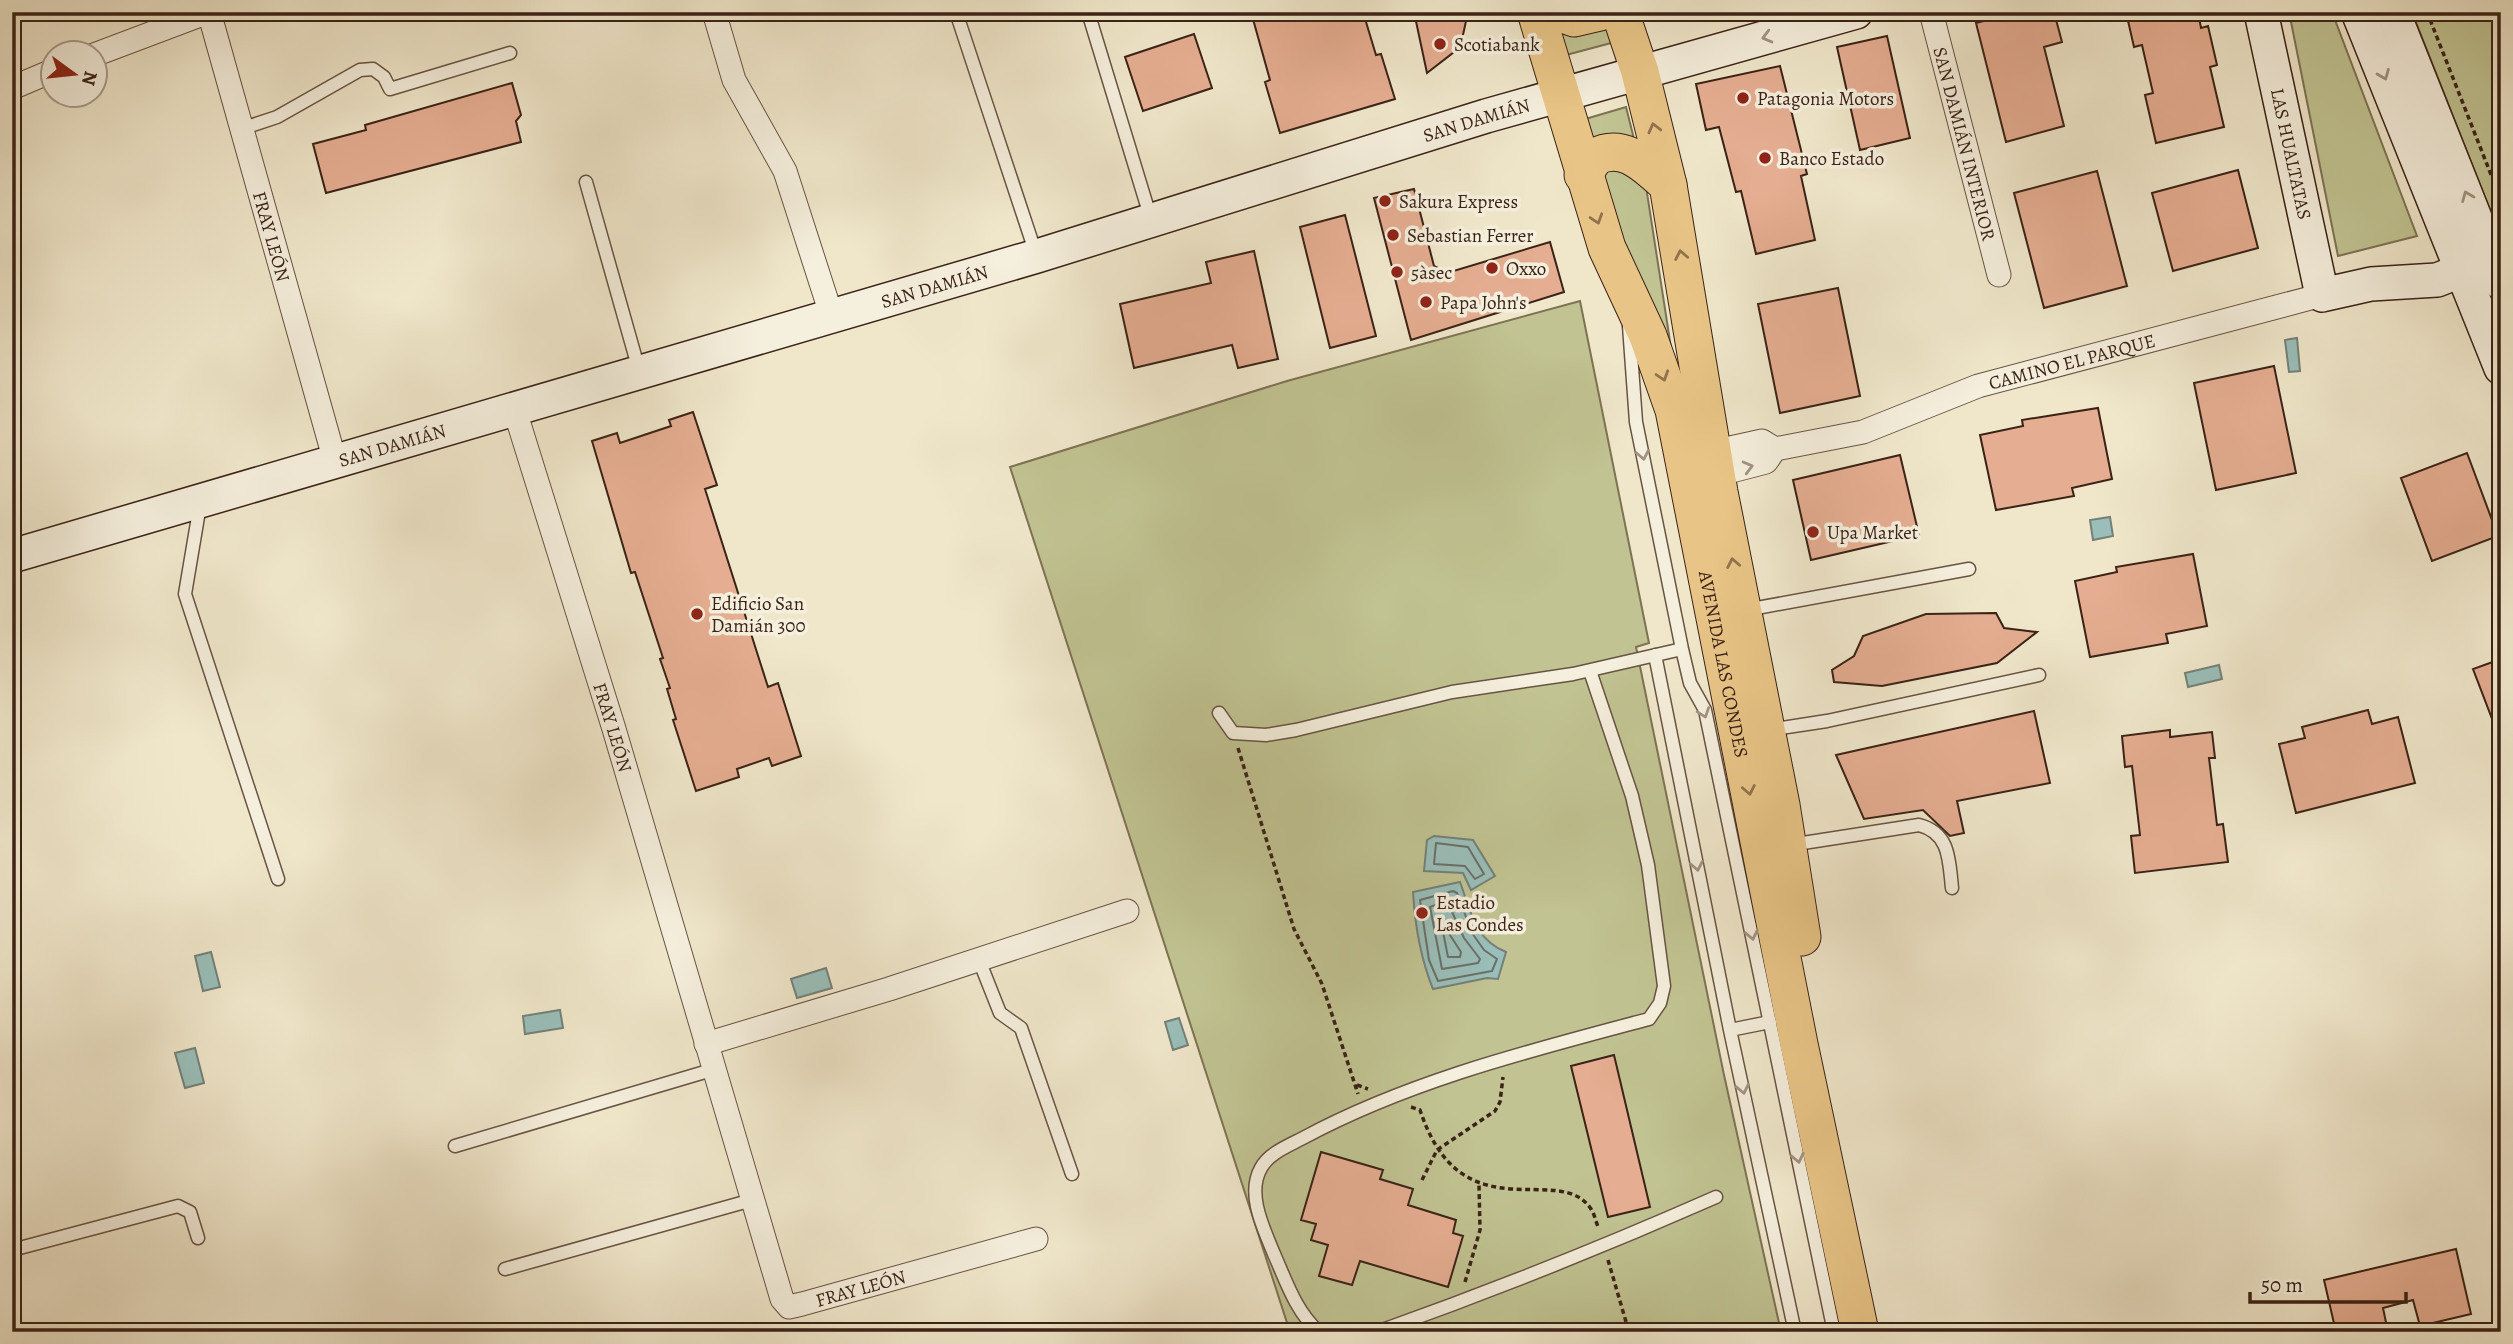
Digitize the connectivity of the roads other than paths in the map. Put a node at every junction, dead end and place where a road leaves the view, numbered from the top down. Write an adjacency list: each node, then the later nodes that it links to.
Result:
1 (208, 12): 14 (street); 20 (street, FRAY LEÓN)
2 (714, 12): 30 (street)
3 (956, 12): 25 (lane)
4 (1088, 12): 24 (lane)
5 (1536, 12): 19 (main road, AVENIDA LAS CONDES)
6 (1558, 12): 7 (main road)
7 (1600, 12)
8 (1620, 12): 16 (main road, AVENIDA LAS CONDES)
9 (1856, 12): 16 (main road, SAN DAMIÁN, one-way to 16)
10 (1931, 12): 27 (street, SAN DAMIÁN INTERIOR)
11 (2262, 12): 29 (main road, LAS HUALTATAS)
12 (2358, 12): 26 (main road, one-way to 26)
13 (2393, 12): 26 (main road, one-way to 13)
14 (108, 50)
15 (510, 53): 20 (lane)
16 (1640, 72): 19 (main road, SAN DAMIÁN); 23 (main road, AVENIDA LAS CONDES, one-way to 16)
17 (38, 77): 18 (street)
18 (12, 88)
19 (1560, 96): 21 (main road, AVENIDA LAS CONDES); 24 (main road, SAN DAMIÁN)
20 (241, 129): 34 (street, FRAY LEÓN)
21 (1583, 175): 23 (main road); 28 (main road, AVENIDA LAS CONDES, one-way to 28)
22 (586, 182): 32 (lane)
23 (1668, 185): 35 (main road, AVENIDA LAS CONDES, one-way to 23)
24 (1152, 219): 25 (main road, SAN DAMIÁN)
25 (1037, 256): 30 (main road, SAN DAMIÁN)
26 (2478, 259): 29 (main road, CAMINO EL PARQUE); 31 (main road)
27 (2000, 275)
28 (1628, 290): 40 (lane, one-way to 40); 67 (main road, AVENIDA LAS CONDES, one-way to 67)
29 (2322, 295): 35 (street, CAMINO EL PARQUE)
30 (832, 317): 32 (main road, SAN DAMIÁN)
31 (2501, 368)
32 (640, 374): 33 (main road, SAN DAMIÁN)
33 (515, 411): 34 (main road, SAN DAMIÁN); 53 (street, FRAY LEÓN)
34 (335, 461): 36 (main road, SAN DAMIÁN)
35 (1714, 464): 39 (main road, AVENIDA LAS CONDES, one-way to 35)
36 (201, 501): 37 (main road, SAN DAMIÁN); 47 (lane)
37 (12, 556)
38 (1969, 569): 39 (lane)
39 (1742, 611): 45 (main road, AVENIDA LAS CONDES)
40 (1682, 649): 41 (lane); 51 (lane, one-way to 51)
41 (1655, 655): 42 (lane); 52 (lane, one-way to 52)
42 (1590, 671): 44 (lane); 63 (lane)
43 (2039, 675): 45 (lane)
44 (1219, 713)
45 (1767, 730): 46 (main road, AVENIDA LAS CONDES)
46 (1788, 845): 48 (lane); 68 (main road, AVENIDA LAS CONDES)
47 (278, 878)
48 (1952, 888)
49 (1127, 911): 50 (street)
50 (979, 960): 53 (street); 56 (lane)
51 (1770, 1022): 52 (lane); 66 (lane, one-way to 66)
52 (1730, 1030): 65 (lane, one-way to 65)
53 (706, 1044): 54 (street, FRAY LEÓN)
54 (715, 1069): 55 (lane); 58 (street, FRAY LEÓN)
55 (456, 1146)
56 (1072, 1174)
57 (1716, 1197): 64 (lane)
58 (752, 1200): 60 (street, FRAY LEÓN); 62 (lane)
59 (198, 1238): 61 (lane)
60 (1036, 1239)
61 (12, 1250)
62 (505, 1269)
63 (1319, 1332)
64 (1377, 1332)
65 (1795, 1332)
66 (1834, 1332)
67 (1860, 1332)
68 (1886, 1332)

